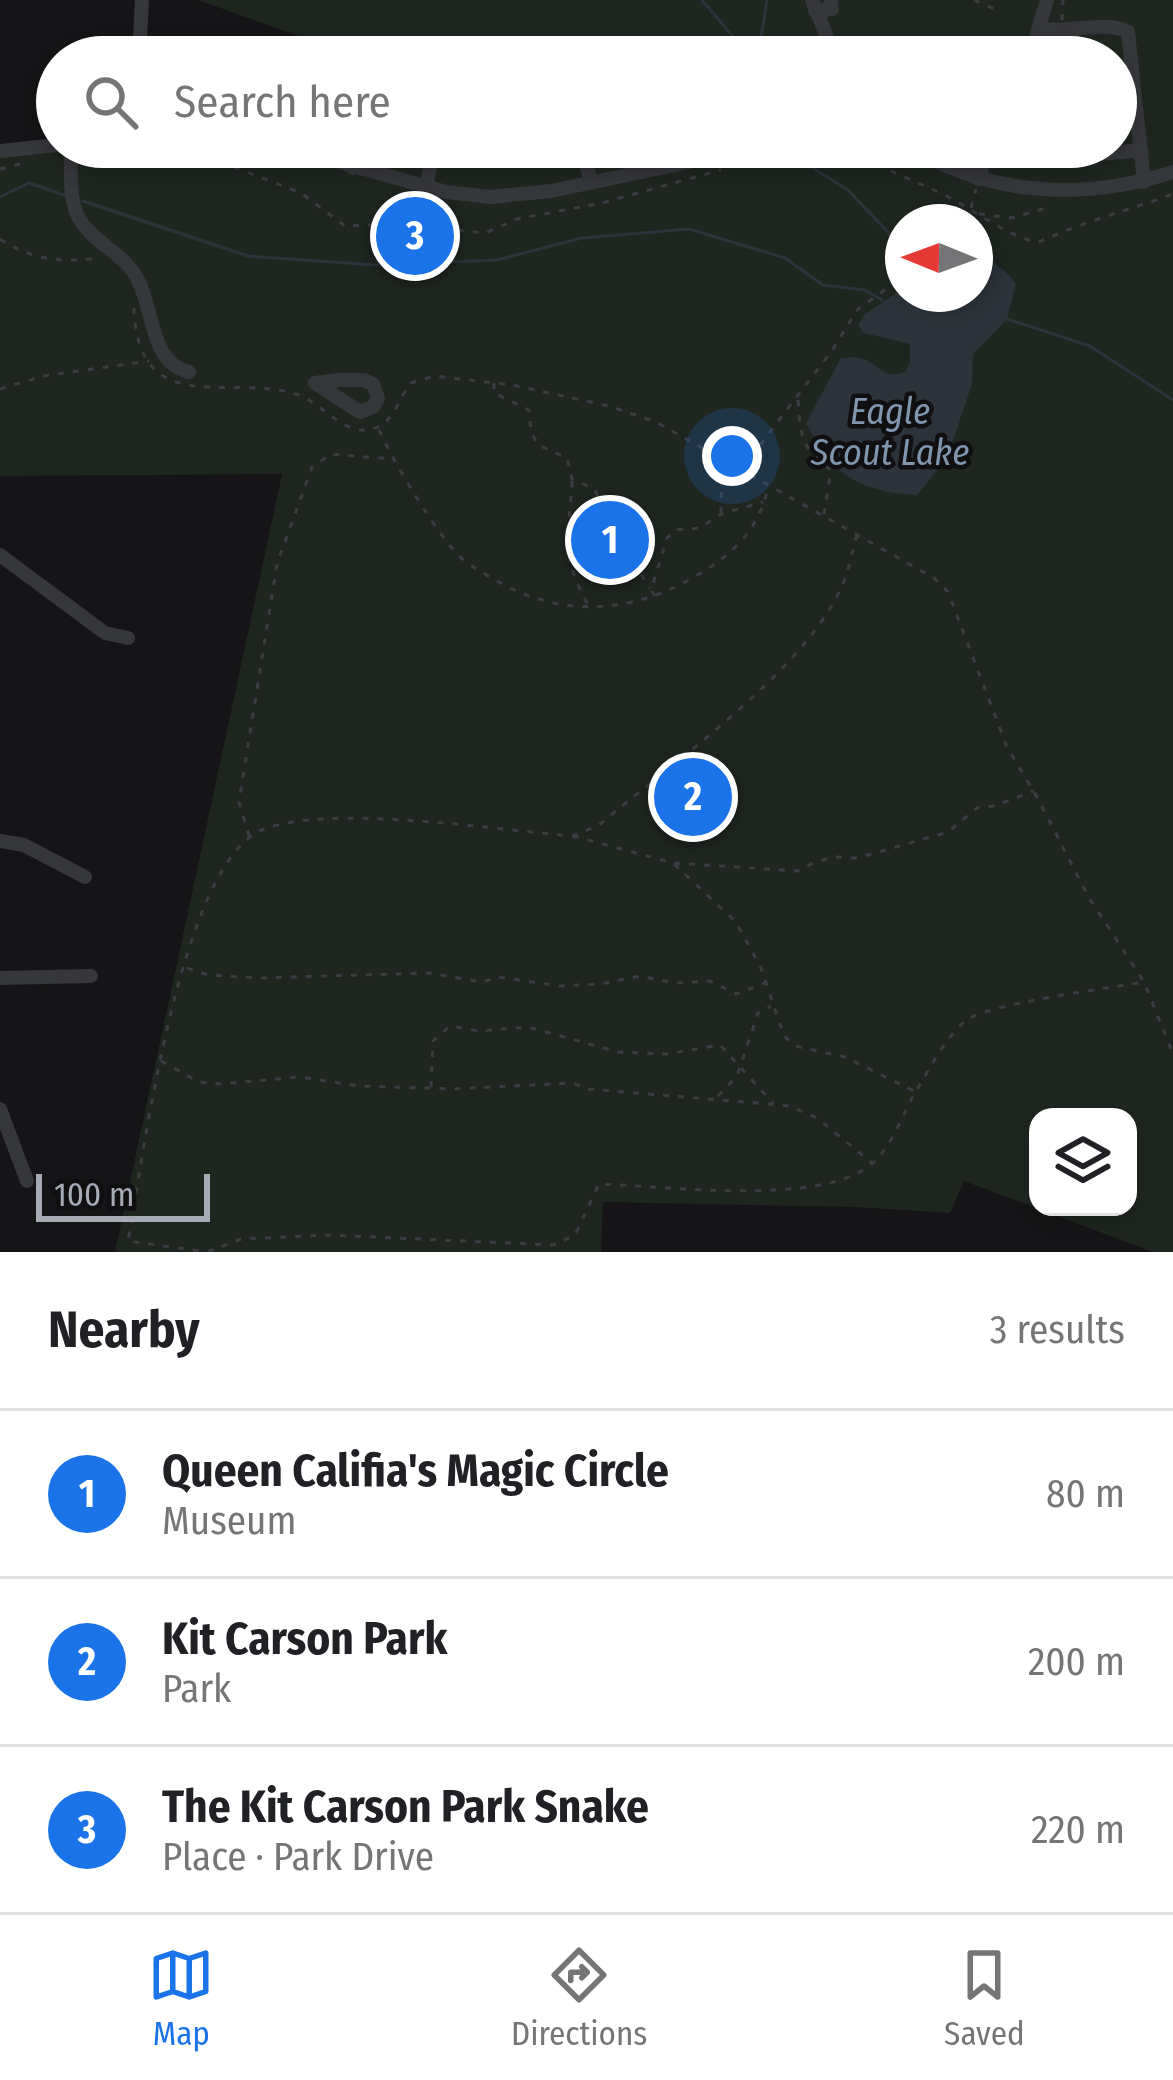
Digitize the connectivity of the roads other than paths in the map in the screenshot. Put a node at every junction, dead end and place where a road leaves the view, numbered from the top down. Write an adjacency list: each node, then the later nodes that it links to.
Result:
1 (142, 0): 7 (street)
2 (831, 0): 4 (street)
3 (1047, 0): 6 (street)
4 (814, 5): 8 (street)
5 (1064, 27): 6 (street); 10 (street); 11 (street)
6 (1040, 28): 9 (street)
7 (140, 36)
8 (827, 36)
9 (1037, 36)
10 (1064, 36)
11 (1128, 36)
12 (1137, 114): 15 (street)
13 (36, 147): 16 (street)
14 (1137, 150): 15 (street)
15 (1141, 150): 26 (street)
16 (0, 151)
17 (72, 168): 29 (street)
18 (352, 168): 28 (street)
19 (430, 168): 28 (street)
20 (587, 168): 27 (street)
21 (661, 168): 27 (street)
22 (956, 168): 25 (street)
23 (982, 168): 25 (street)
24 (1173, 172): 26 (street)
25 (978, 179): 26 (street)
26 (1144, 182)
27 (590, 183): 28 (street)
28 (426, 187)
29 (189, 372)
30 (0, 555): 31 (street)
31 (128, 638)
32 (0, 841): 33 (street)
33 (86, 877)
34 (91, 976): 35 (street)
35 (0, 978)
36 (0, 1109): 37 (street)
37 (28, 1180)

